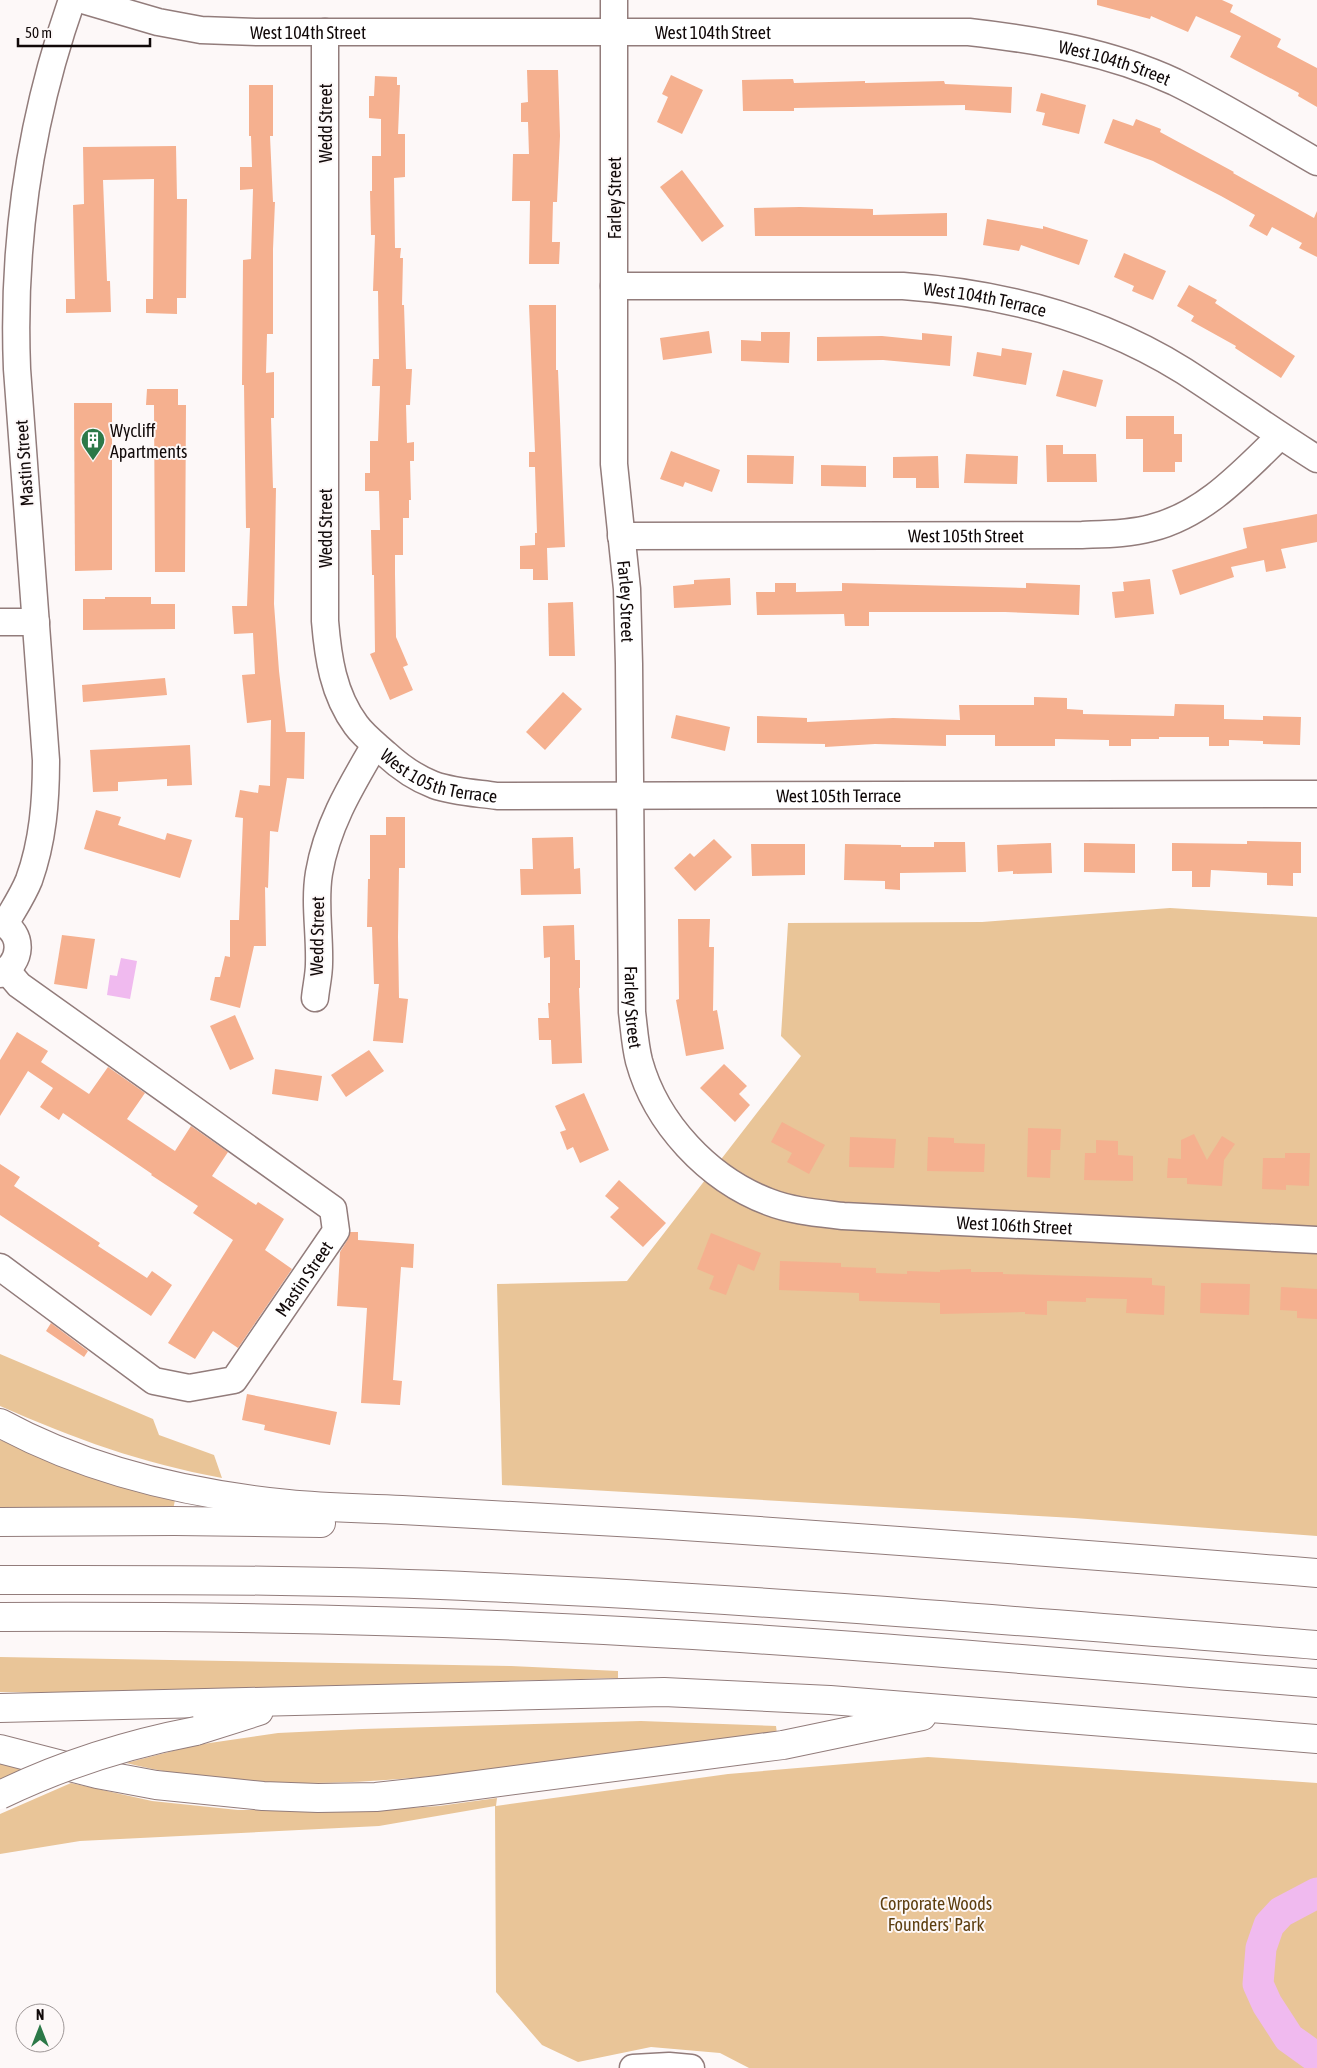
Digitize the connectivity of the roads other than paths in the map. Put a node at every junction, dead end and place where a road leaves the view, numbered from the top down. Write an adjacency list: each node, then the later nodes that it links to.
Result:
1 (72, 0): 12 (street, Mastin Street)
2 (84, 0): 4 (street, West 104th Street)
3 (614, 0): 5 (street, Farley Street)
4 (325, 32): 5 (street, West 104th Street); 13 (street, Wedd Street)
5 (614, 32): 6 (street, West 104th Street); 7 (street, Farley Street)
6 (1317, 162)
7 (614, 286): 8 (street, West 104th Terrace); 10 (street, Farley Street)
8 (1280, 436): 9 (street, West 104th Terrace); 10 (street, West 105th Street)
9 (1317, 459)
10 (621, 536): 15 (street, Farley Street)
11 (0, 622): 12 (street)
12 (36, 622): 16 (street, Mastin Street)
13 (375, 745): 15 (street, West 105th Terrace); 18 (street, Wedd Street)
14 (1317, 794): 15 (street, West 105th Terrace)
15 (630, 795): 19 (street, Farley Street)
16 (2, 923): 17 (street)
17 (3, 973): 21 (street, Mastin Street)
18 (315, 998)
19 (720, 1176): 20 (street, West 106th Street)
20 (1317, 1240)
21 (0, 1268)
22 (0, 1424): 23 (highway)
23 (428, 1512): 24 (highway); 25 (highway)
24 (0, 1522)
25 (1317, 1573)
26 (0, 1580): 28 (highway)
27 (0, 1617): 29 (highway)
28 (1317, 1645)
29 (1317, 1683)
30 (289, 1701): 31 (highway); 32 (highway); 35 (highway, bridge)
31 (0, 1708)
32 (954, 1709): 33 (highway); 34 (highway)
33 (1317, 1739)
34 (0, 1749)
35 (0, 1795)
36 (633, 2068): 37 (street)
37 (691, 2068)

